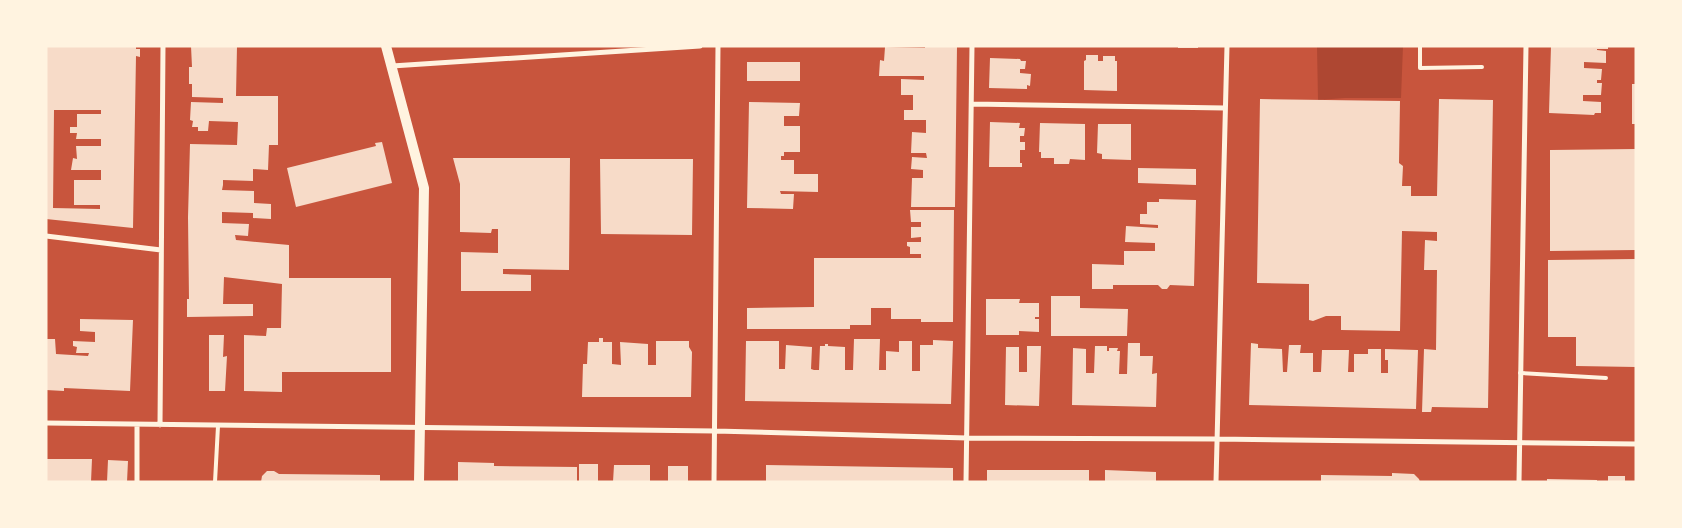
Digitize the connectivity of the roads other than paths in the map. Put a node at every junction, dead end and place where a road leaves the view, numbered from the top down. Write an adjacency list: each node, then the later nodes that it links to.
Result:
1 (163, 46): 14 (street)
2 (386, 46): 9 (main road)
3 (700, 46): 9 (street)
4 (718, 46): 22 (street)
5 (972, 46): 11 (street)
6 (1227, 46): 12 (street)
7 (1420, 46): 10 (lane)
8 (1526, 46): 15 (street)
9 (392, 66): 21 (main road)
10 (1482, 67)
11 (972, 104): 12 (street); 23 (street)
12 (1225, 108): 24 (street)
13 (46, 236): 14 (street)
14 (161, 250): 19 (street)
15 (1520, 373): 16 (lane); 25 (street)
16 (1606, 378)
17 (46, 423): 18 (street)
18 (137, 425): 19 (street); 27 (street)
19 (160, 425): 20 (street)
20 (218, 426): 21 (street); 28 (lane)
21 (420, 428): 22 (street); 29 (main road)
22 (715, 431): 23 (street); 30 (street)
23 (967, 438): 24 (street); 31 (street)
24 (1216, 439): 25 (street); 32 (street)
25 (1520, 442): 26 (street); 33 (street)
26 (1636, 444)
27 (136, 482)
28 (215, 482)
29 (419, 482)
30 (714, 482)
31 (966, 482)
32 (1216, 482)
33 (1519, 482)

